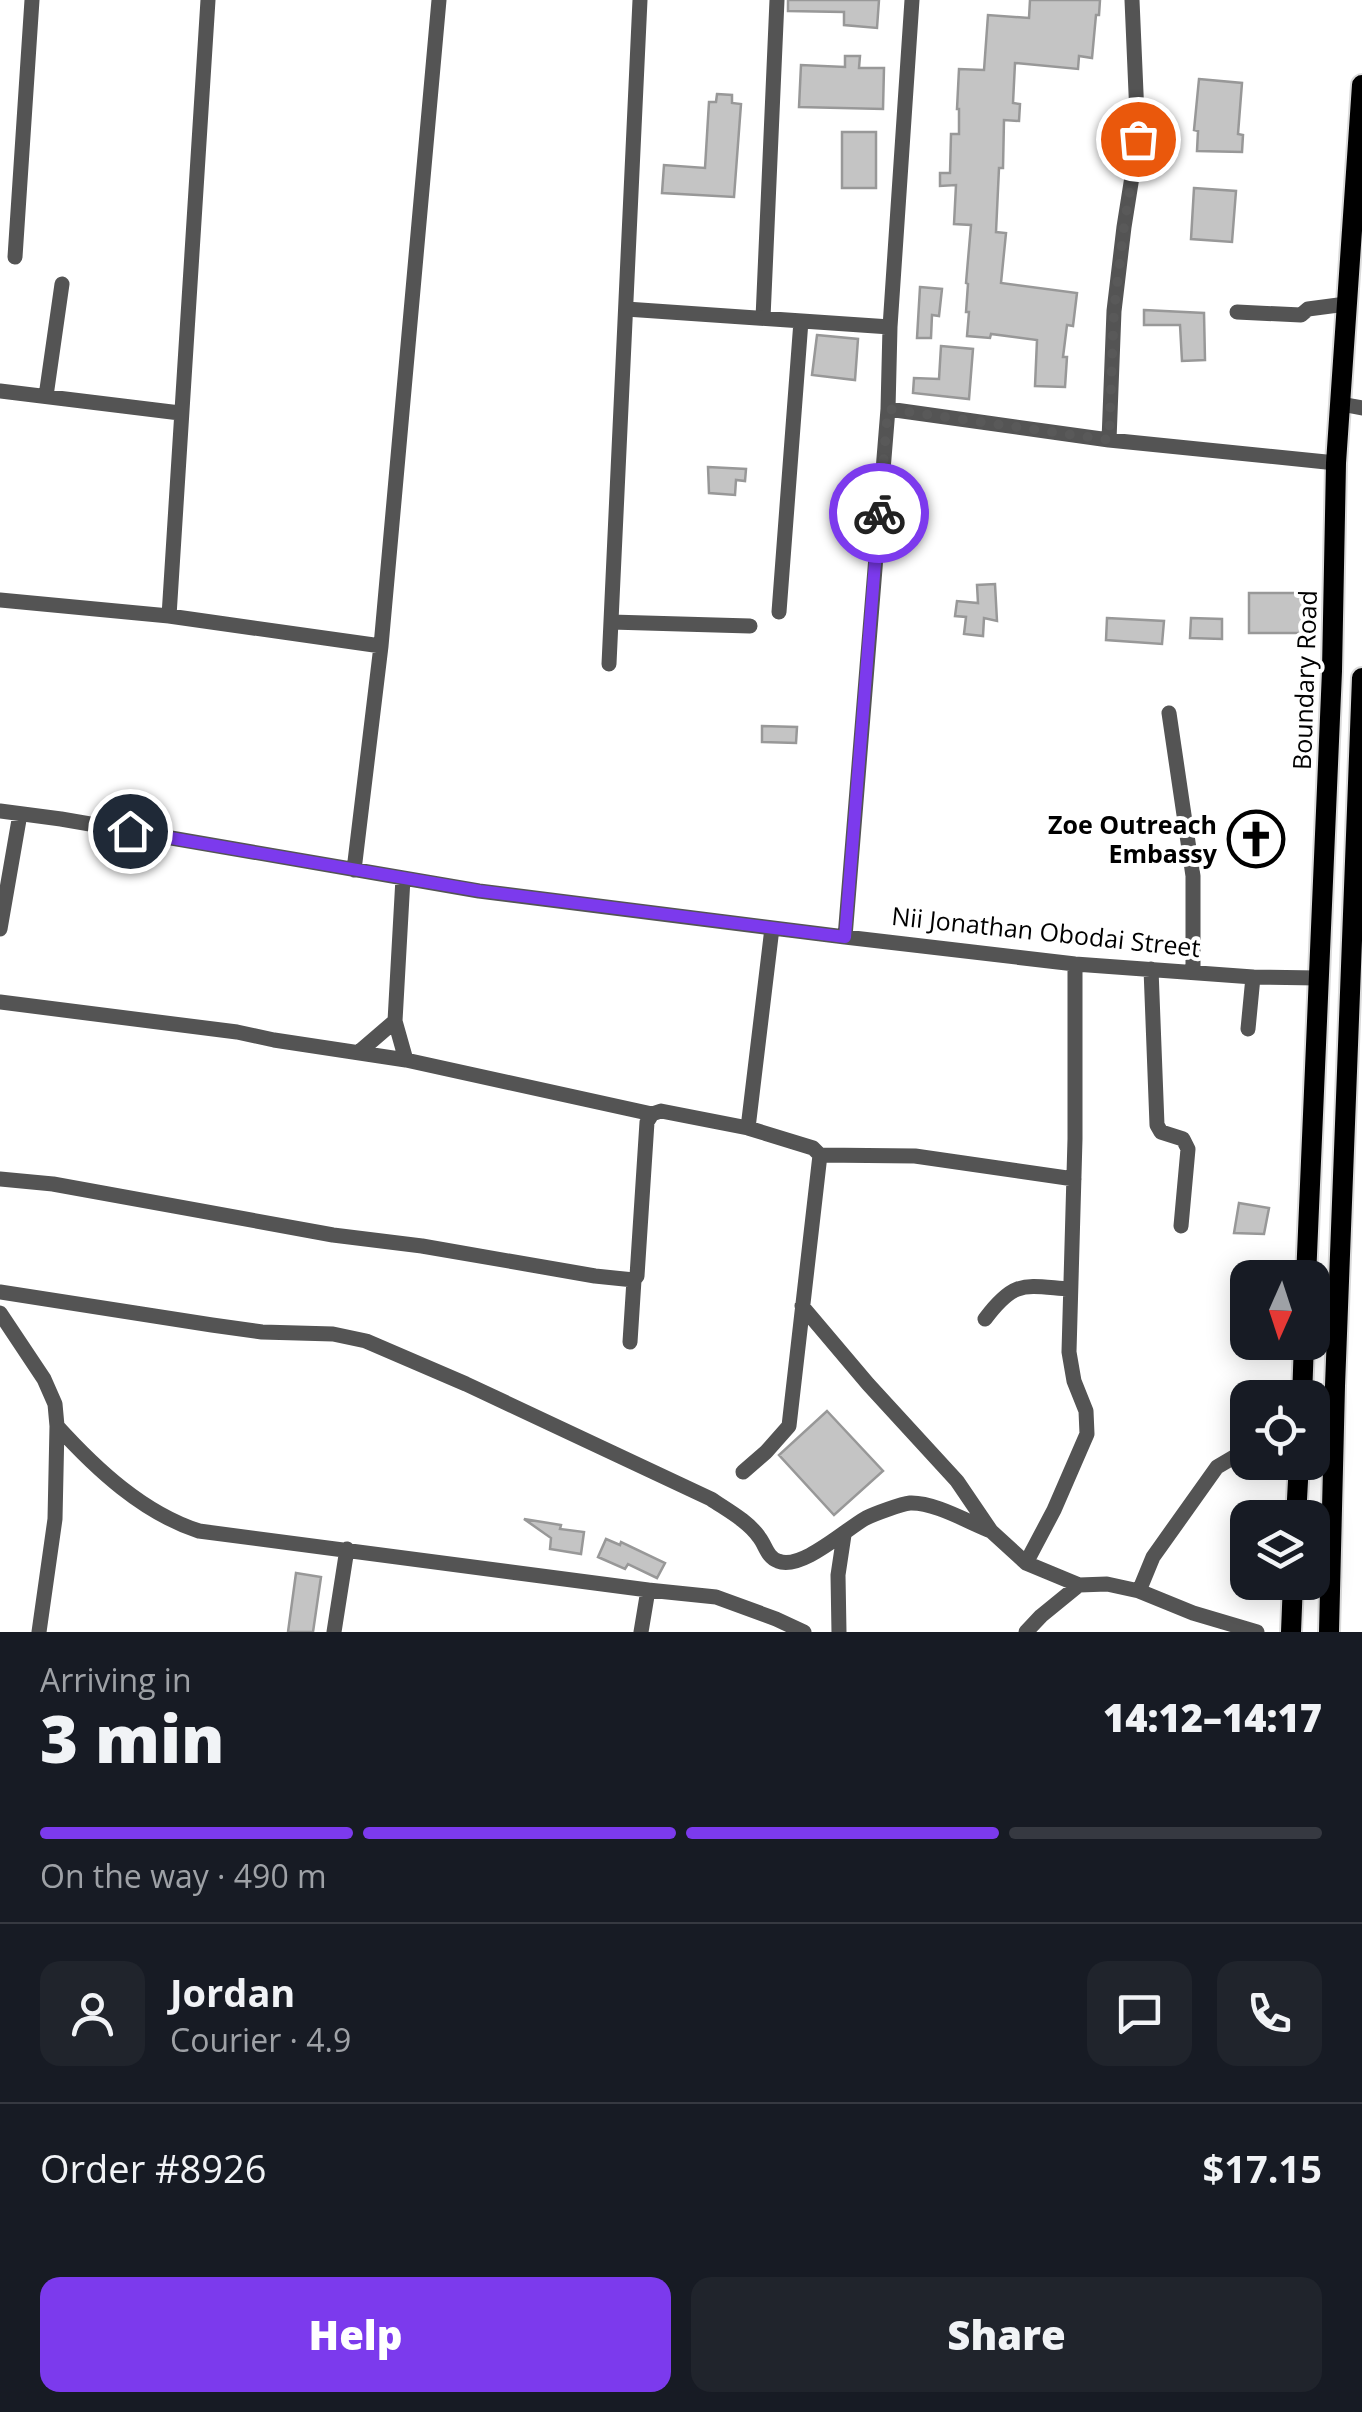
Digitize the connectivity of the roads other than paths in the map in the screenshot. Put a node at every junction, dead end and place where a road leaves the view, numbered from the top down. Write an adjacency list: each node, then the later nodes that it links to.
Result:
1 (32, 0): 9 (street)
2 (208, 0): 21 (street)
3 (439, 0): 29 (street)
4 (640, 0): 12 (street)
5 (777, 0): 14 (street)
6 (912, 0): 16 (street)
7 (1132, 0): 22 (street)
8 (1362, 86): 11 (main road, Boundary Road)
9 (15, 257)
10 (62, 284): 18 (street)
11 (1346, 304): 13 (street); 19 (main road, Boundary Road)
12 (626, 310): 14 (street); 27 (street)
13 (1238, 312)
14 (763, 318): 15 (street)
15 (801, 321): 16 (street); 25 (street)
16 (890, 327): 20 (street)
17 (0, 391): 18 (street)
18 (46, 396): 21 (street)
19 (1352, 406): 23 (main road, Boundary Road)
20 (888, 409): 22 (street); 40 (street)
21 (180, 413): 26 (street)
22 (1109, 440): 23 (street)
23 (1336, 463): 45 (main road, Boundary Road)
24 (0, 600): 26 (street)
25 (779, 612)
26 (169, 616): 29 (street)
27 (611, 622): 28 (street); 30 (street)
28 (750, 626)
29 (381, 646): 35 (street)
30 (609, 664)
31 (1362, 678): 37 (main road)
32 (1170, 713): 43 (street)
33 (0, 812): 34 (street, Nii Jonathan Obodai Street)
34 (20, 814): 35 (street, Nii Jonathan Obodai Street); 39 (street)
35 (354, 870): 36 (street, Nii Jonathan Obodai Street)
36 (402, 878): 38 (street, Nii Jonathan Obodai Street); 48 (street)
37 (1357, 926): 46 (main road)
38 (772, 928): 40 (street, Nii Jonathan Obodai Street); 53 (street)
39 (0, 929)
40 (845, 937): 41 (street, Nii Jonathan Obodai Street)
41 (1075, 964): 42 (street, Nii Jonathan Obodai Street); 55 (street)
42 (1151, 970): 43 (street, Nii Jonathan Obodai Street); 57 (street)
43 (1193, 972): 44 (street, Nii Jonathan Obodai Street)
44 (1253, 977): 45 (street, Nii Jonathan Obodai Street); 49 (street)
45 (1318, 978): 58 (main road, Boundary Road)
46 (1356, 991): 87 (main road)
47 (0, 1002): 50 (street)
48 (395, 1021): 50 (street); 51 (street)
49 (1248, 1029)
50 (359, 1052): 51 (street)
51 (406, 1060): 52 (street)
52 (652, 1114): 53 (street); 59 (street)
53 (748, 1128): 54 (street)
54 (820, 1155): 55 (street); 62 (street)
55 (1074, 1178): 60 (street)
56 (0, 1179): 59 (street)
57 (1181, 1226)
58 (1307, 1260)
59 (634, 1280): 65 (street)
60 (1070, 1289): 64 (street); 74 (street)
61 (0, 1292): 72 (street)
62 (802, 1306): 70 (street); 71 (street)
63 (0, 1312): 66 (street)
64 (985, 1319)
65 (630, 1342)
66 (58, 1426): 67 (street); 69 (street)
67 (85, 1457): 69 (street); 73 (street)
68 (1230, 1458): 77 (street)
69 (56, 1466): 79 (street)
70 (744, 1472)
71 (990, 1531): 72 (street); 74 (street)
72 (844, 1535): 83 (street)
73 (347, 1549): 76 (street); 80 (street)
74 (1026, 1563): 75 (street)
75 (1079, 1585): 77 (street); 84 (street)
76 (648, 1590): 81 (street); 82 (street)
77 (1139, 1591): 85 (street)
78 (1292, 1600): 86 (main road)
79 (39, 1632)
80 (334, 1632)
81 (640, 1632)
82 (804, 1632)
83 (839, 1632)
84 (1026, 1632)
85 (1257, 1632)
86 (1291, 1632)
87 (1329, 1632)

